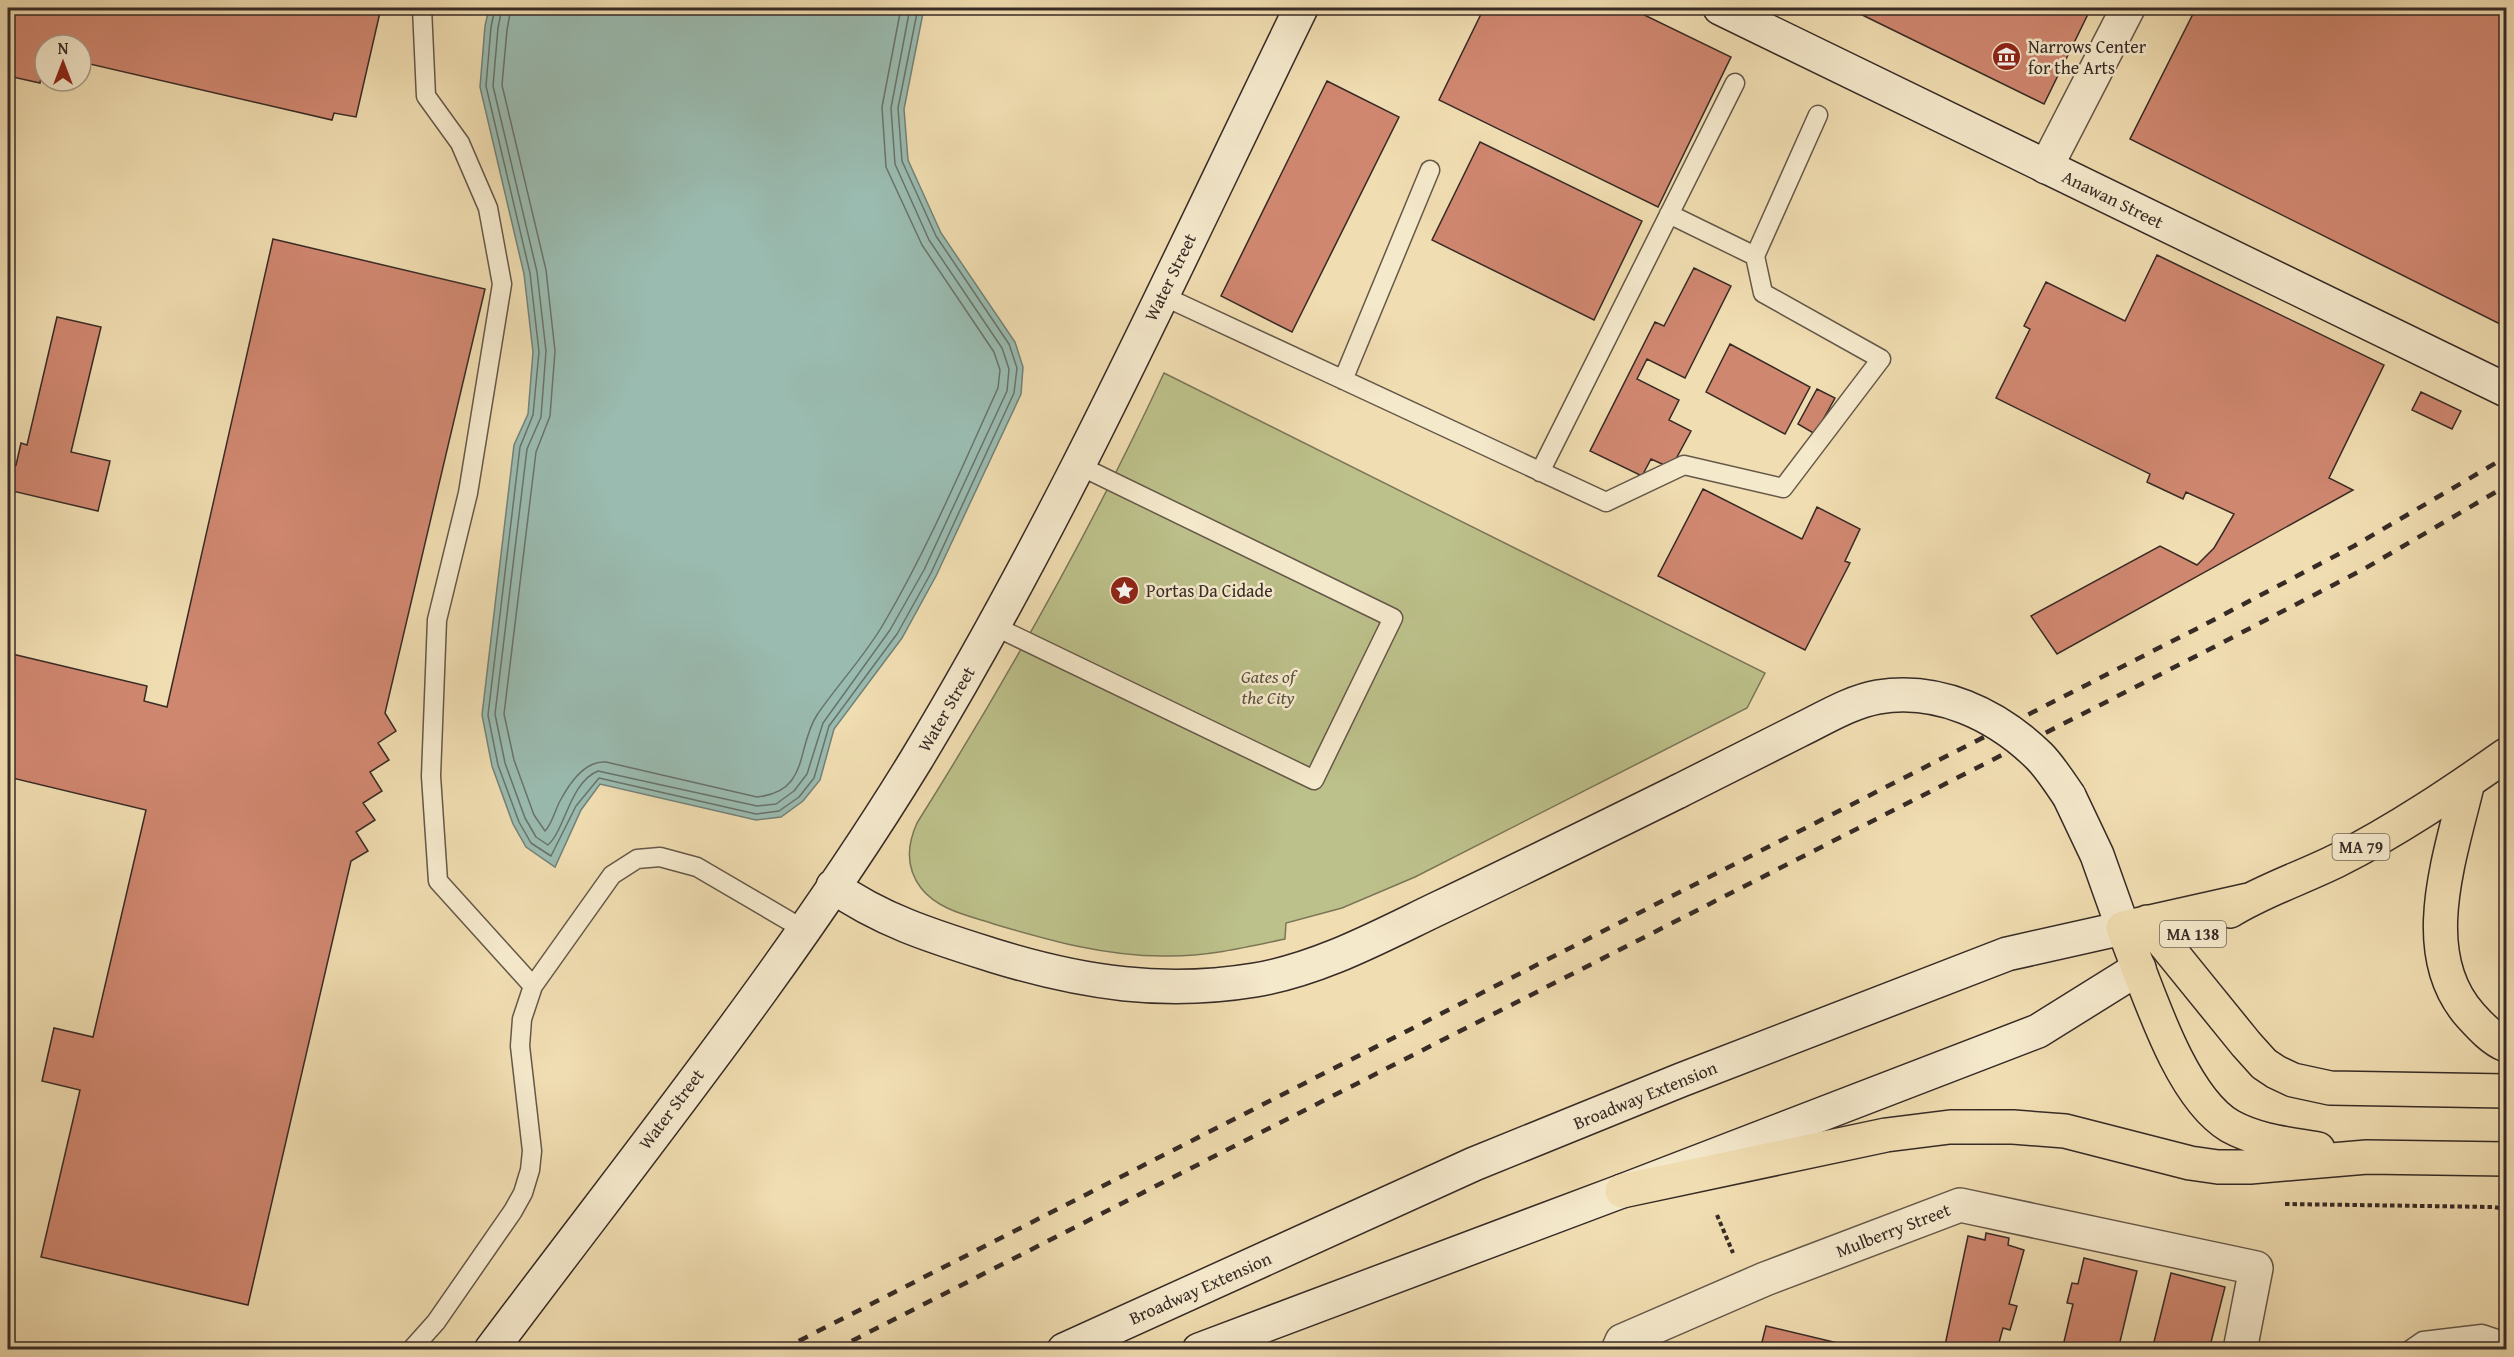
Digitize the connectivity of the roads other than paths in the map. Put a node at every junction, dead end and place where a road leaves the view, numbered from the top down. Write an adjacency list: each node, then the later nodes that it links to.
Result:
1 (422, 8): 25 (lane)
2 (1301, 8): 11 (street, Water Street)
3 (1720, 8): 7 (street, Anawan Street)
4 (2128, 8): 7 (street)
5 (1735, 83): 9 (lane)
6 (1818, 115): 10 (lane)
7 (2046, 167): 13 (street, Anawan Street)
8 (1430, 170): 12 (lane)
9 (1669, 214): 10 (lane); 15 (lane)
10 (1755, 256): 15 (lane)
11 (1161, 296): 12 (lane); 14 (street, Water Street)
12 (1343, 380): 15 (lane)
13 (2506, 390)
14 (1078, 465): 16 (street, Water Street); 16 (lane)
15 (1540, 472)
16 (994, 626): 19 (street, Water Street)
17 (2506, 755): 18 (highway, Broadway Extension / MA 79)
18 (2468, 782): 20 (highway, Broadway Extension / MA 79); 26 (highway)
19 (832, 886): 21 (street, bridge); 22 (street, Water Street)
20 (2248, 900): 21 (highway, Broadway Extension / MA 79); 23 (highway, Broadway Extension / MA 138)
21 (2135, 925): 23 (highway); 24 (highway); 34 (street, Broadway Extension)
22 (803, 929): 25 (lane); 33 (street, Water Street)
23 (2169, 949): 24 (highway, Broadway Extension / MA 138); 27 (highway)
24 (2139, 968): 28 (highway); 30 (street, Broadway Extension / MA 138)
25 (533, 986): 32 (lane)
26 (2506, 1045)
27 (2506, 1091)
28 (2367, 1156): 29 (highway); 30 (highway)
29 (2506, 1159)
30 (1622, 1191): 35 (street, Broadway Extension / MA 138)
31 (2506, 1342): 38 (lane)
32 (411, 1350)
33 (491, 1350)
34 (1064, 1350)
35 (1199, 1350)
36 (1618, 1350): 37 (street, Mulberry Street)
37 (2240, 1350)
38 (2410, 1350)

